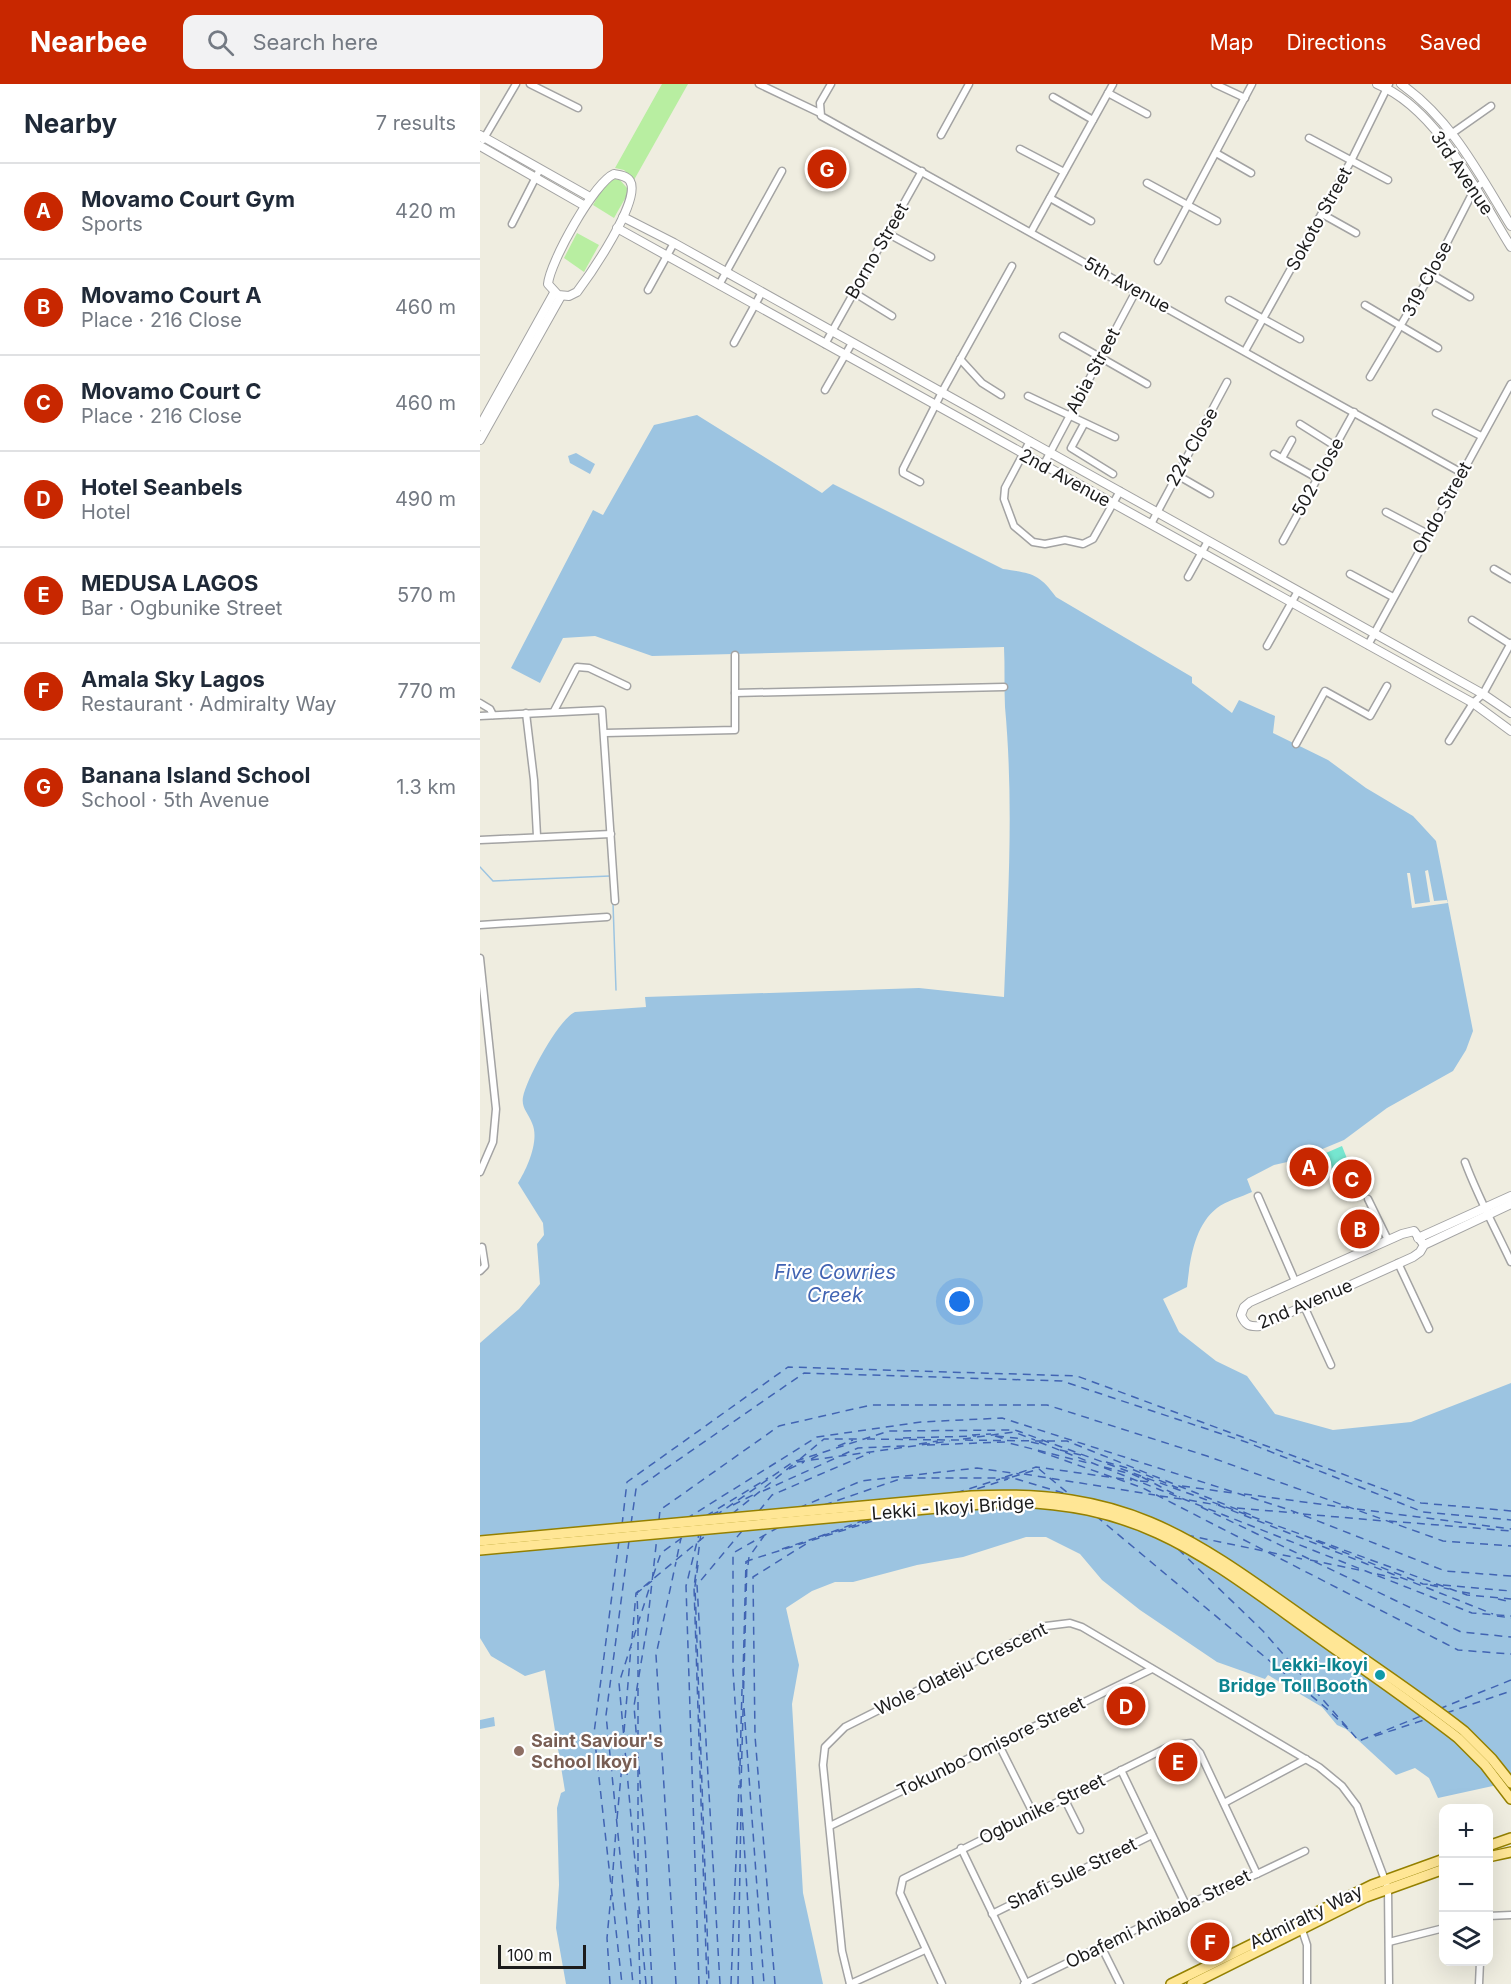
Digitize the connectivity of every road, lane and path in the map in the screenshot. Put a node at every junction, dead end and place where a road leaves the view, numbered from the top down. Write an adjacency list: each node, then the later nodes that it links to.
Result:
1 (516, 84): 22 (street)
2 (530, 84): 16 (street)
3 (759, 84): 17 (street, 5th Avenue)
4 (831, 84): 17 (street)
5 (969, 84): 21 (street)
6 (1113, 84): 12 (street)
7 (1215, 84): 14 (street)
8 (1252, 84): 14 (street)
9 (1377, 84): 11 (street, 3rd Avenue)
10 (1401, 84): 20 (street, 3rd Avenue)
11 (1388, 86): 24 (street, 3rd Avenue); 28 (street, Sokoto Street)
12 (1108, 93): 18 (street); 19 (street)
13 (1053, 97): 19 (street)
14 (1245, 98): 27 (street)
15 (1491, 106): 20 (street)
16 (578, 108)
17 (820, 114): 31 (street, 5th Avenue)
18 (1147, 114)
19 (1094, 120): 32 (street)
20 (1453, 132): 24 (street); 36 (street, 3rd Avenue)
21 (941, 135)
22 (482, 136): 25 (street); 29 (street)
23 (1309, 138): 28 (street)
24 (1444, 139): 38 (street, 3rd Avenue)
25 (480, 146): 34 (street)
26 (1020, 149): 32 (street)
27 (1216, 153): 33 (street); 41 (street)
28 (1352, 159): 35 (street); 43 (street, Sokoto Street)
29 (540, 169): 34 (street); 39 (street)
30 (782, 171): 61 (street)
31 (922, 171): 52 (street, 5th Avenue); 53 (street, Borno Street)
32 (1064, 172): 40 (street)
33 (1251, 173)
34 (535, 178): 42 (street); 49 (street)
35 (1388, 180)
36 (1484, 182): 38 (street, 319 Close); 44 (street, 3rd Avenue)
37 (1147, 183): 41 (street)
38 (1475, 188): 48 (street, 3rd Avenue); 62 (street, 319 Close)
39 (590, 197): 42 (street); 45 (street)
40 (1050, 198): 46 (street); 52 (street)
41 (1188, 205): 47 (street); 59 (street)
42 (585, 206): 68 (street)
43 (1322, 214): 54 (street); 74 (street, Sokoto Street)
44 (1508, 215): 48 (street); 50 (street, 3rd Avenue)
45 (623, 217): 51 (street); 55 (street, 2nd Avenue)
46 (1091, 221)
47 (1217, 221)
48 (1496, 222): 56 (street, 3rd Avenue)
49 (512, 224)
50 (1511, 226)
51 (617, 228): 57 (street, 2nd Avenue); 68 (street)
52 (1031, 232): 65 (street, 5th Avenue)
53 (887, 233): 58 (street); 67 (street, Borno Street)
54 (1356, 233)
55 (674, 243): 57 (street); 61 (street, 2nd Avenue)
56 (1511, 247)
57 (668, 256): 63 (street, 2nd Avenue); 64 (street)
58 (931, 256)
59 (1158, 261)
60 (1012, 266): 86 (street)
61 (725, 272): 63 (street); 66 (street, 2nd Avenue)
62 (1431, 274): 69 (street); 75 (street, 319 Close)
63 (719, 285): 71 (street, 2nd Avenue)
64 (648, 290)
65 (1136, 291): 83 (street, 5th Avenue); 85 (street, Abia Street)
66 (762, 292): 71 (street); 76 (street, 2nd Avenue)
67 (853, 292): 73 (street); 76 (street, Borno Street)
68 (557, 295): 101 (street); 104 (street)
69 (1470, 297)
70 (1229, 300): 74 (street)
71 (756, 305): 79 (street); 81 (street, 2nd Avenue)
72 (1365, 305): 75 (street)
73 (892, 316)
74 (1264, 319): 78 (street); 83 (street, Sokoto Street)
75 (1401, 326): 82 (street); 87 (street, 319 Close)
76 (832, 330): 80 (street, 2nd Avenue); 81 (street, Borno Street)
77 (1063, 336): 85 (street)
78 (1300, 339)
79 (734, 343)
80 (852, 343): 84 (street); 92 (street, 2nd Avenue)
81 (825, 344): 84 (street, 2nd Avenue)
82 (1438, 348)
83 (1245, 351): 96 (street, 5th Avenue)
84 (846, 356): 91 (street); 95 (street, 2nd Avenue)
85 (1101, 358): 89 (street); 98 (street, Abia Street)
86 (960, 359): 92 (street); 93 (street)
87 (1370, 377)
88 (1227, 382): 115 (street, 224 Close)
89 (1147, 384)
90 (1511, 384): 102 (street, Ondo Street)
91 (825, 390)
92 (942, 392): 95 (street); 106 (street, 2nd Avenue)
93 (1001, 395)
94 (1028, 396): 98 (street)
95 (935, 406): 110 (street, 2nd Avenue); 117 (street)
96 (1353, 412): 107 (street, 502 Close); 113 (street, 5th Avenue)
97 (1436, 413): 102 (street)
98 (1070, 416): 99 (street); 108 (street, Abia Street)
99 (1084, 424): 103 (street); 114 (street)
100 (1300, 424): 107 (street)
101 (480, 426)
102 (1481, 436): 113 (street, Ondo Street)
103 (1115, 437)
104 (480, 440)
105 (1292, 440): 111 (street)
106 (1030, 441): 108 (street, 2nd Avenue); 110 (street)
107 (1335, 446): 116 (street, 502 Close)
108 (1050, 452): 112 (street, Abia Street); 118 (street, 2nd Avenue)
109 (1274, 454): 111 (street)
110 (1024, 455): 112 (street, 2nd Avenue); 120 (street)
111 (1282, 458): 116 (street)
112 (1043, 466): 120 (street, 2nd Avenue)
113 (1462, 473): 124 (street, Ondo Street)
114 (1113, 474)
115 (1177, 475): 119 (street); 121 (street, 224 Close)
116 (1317, 478): 126 (street, 502 Close)
117 (920, 482)
118 (1120, 491): 120 (street); 121 (street, 2nd Avenue)
119 (1210, 494)
120 (1114, 505): 123 (street, 2nd Avenue)
121 (1156, 511): 123 (street, 224 Close); 125 (street, 2nd Avenue)
122 (1386, 512): 124 (street)
123 (1151, 525): 127 (street, 2nd Avenue)
124 (1428, 534): 133 (street, Ondo Street)
125 (1208, 541): 127 (street); 132 (street, 2nd Avenue)
126 (1283, 541)
127 (1202, 554): 130 (street); 134 (street, 2nd Avenue)
128 (1494, 569): 131 (street)
129 (1350, 574): 133 (street)
130 (1188, 577)
131 (1511, 579)
132 (1298, 591): 134 (street); 136 (street, 2nd Avenue)
133 (1392, 597): 136 (street, Ondo Street)
134 (1292, 604): 138 (street, 2nd Avenue); 139 (street)
135 (1472, 620): 137 (street)
136 (1373, 633): 138 (street, Ondo Street); 145 (street, 2nd Avenue)
137 (1511, 644): 145 (street)
138 (1368, 645): 147 (street, 2nd Avenue)
139 (1267, 646)
140 (735, 655): 144 (street)
141 (627, 686): 148 (street)
142 (1387, 686): 156 (street)
143 (1004, 687): 144 (street)
144 (735, 693): 154 (street)
145 (1483, 694): 147 (street); 150 (street, 2nd Avenue)
146 (480, 703): 151 (street)
147 (1473, 703): 153 (street, 2nd Avenue); 155 (street)
148 (555, 711): 149 (street); 154 (street)
149 (526, 712): 151 (street); 158 (street)
150 (1511, 713)
151 (493, 715): 152 (street)
152 (480, 716)
153 (1511, 731)
154 (606, 733): 157 (street)
155 (1449, 741)
156 (1296, 744)
157 (611, 834): 158 (street); 160 (street)
158 (537, 836): 159 (street)
159 (480, 840)
160 (615, 902)
161 (607, 917): 162 (street)
162 (480, 925)
163 (480, 958): 165 (street)
164 (480, 1057): 165 (street)
165 (490, 1057): 167 (street)
166 (1465, 1162): 172 (street)
167 (481, 1169)
168 (1258, 1196): 180 (street)
169 (1511, 1196): 172 (street, 2nd Avenue)
170 (1368, 1199): 174 (street)
171 (1511, 1204): 172 (street, 2nd Avenue)
172 (1486, 1212): 173 (street, 2nd Avenue); 175 (street, 2nd Avenue); 177 (street)
173 (1418, 1238): 174 (street, 2nd Avenue); 175 (street)
174 (1388, 1240): 180 (street, 2nd Avenue)
175 (1424, 1245): 178 (street, 2nd Avenue)
176 (482, 1247): 179 (street)
177 (1511, 1262)
178 (1398, 1263): 181 (street, 2nd Avenue); 182 (street)
179 (480, 1271)
180 (1295, 1281): 181 (street, 2nd Avenue)
181 (1304, 1306): 183 (street)
182 (1429, 1329)
183 (1331, 1365)
184 (480, 1541): 190 (main road, Lekki - Ikoyi Bridge)
185 (480, 1550): 192 (main road, Lekki - Ikoyi Bridge)
186 (1152, 1669): 187 (street, Tokunbo Omisore Street); 188 (street, Wole Olateju Crescent); 195 (street, Wole Olateju Crescent)
187 (998, 1743): 194 (street); 195 (street, Tokunbo Omisore Street)
188 (1306, 1759): 193 (street); 207 (street, Wole Olateju Crescent)
189 (1121, 1770): 191 (street, Ogbunike Street); 193 (street, Ogbunike Street); 197 (street)
190 (1511, 1783)
191 (1064, 1798): 194 (street, Ogbunike Street); 196 (street)
192 (1511, 1799)
193 (1224, 1803): 206 (street, Obafemi Anibaba Street)
194 (1033, 1813): 200 (street, Ogbunike Street)
195 (830, 1826): 218 (street, Wole Olateju Crescent)
196 (1080, 1830)
197 (1152, 1834): 208 (street); 209 (street, Shafi Sule Street)
198 (1511, 1838): 199 (main road)
199 (1493, 1844)
200 (961, 1848): 209 (street); 216 (street, Ogbunike Street)
201 (1305, 1851): 206 (street)
202 (1511, 1852): 203 (main road)
203 (1493, 1856)
204 (1439, 1861): 207 (main road, Admiralty Way)
205 (1439, 1870): 207 (main road, Admiralty Way)
206 (1257, 1874): 208 (street, Obafemi Anibaba Street)
207 (1386, 1884): 212 (main road, Admiralty Way); 214 (street, Wole Olateju Crescent)
208 (1185, 1905): 215 (street, Obafemi Anibaba Street)
209 (992, 1914): 220 (street)
210 (1511, 1915): 211 (street)
211 (1493, 1916)
212 (1300, 1925): 222 (main road, Admiralty Way); 223 (main road, Admiralty Way); 224 (street)
213 (1439, 1929): 214 (street)
214 (1389, 1942): 225 (street, Wole Olateju Crescent)
215 (1101, 1946): 220 (street, Obafemi Anibaba Street); 221 (street)
216 (926, 1950): 218 (street); 219 (street)
217 (1480, 1966): 226 (street)
218 (850, 1984)
219 (942, 1984)
220 (1025, 1984)
221 (1120, 1984)
222 (1171, 1984)
223 (1192, 1984)
224 (1307, 1984)
225 (1389, 1984)
226 (1479, 1984)

